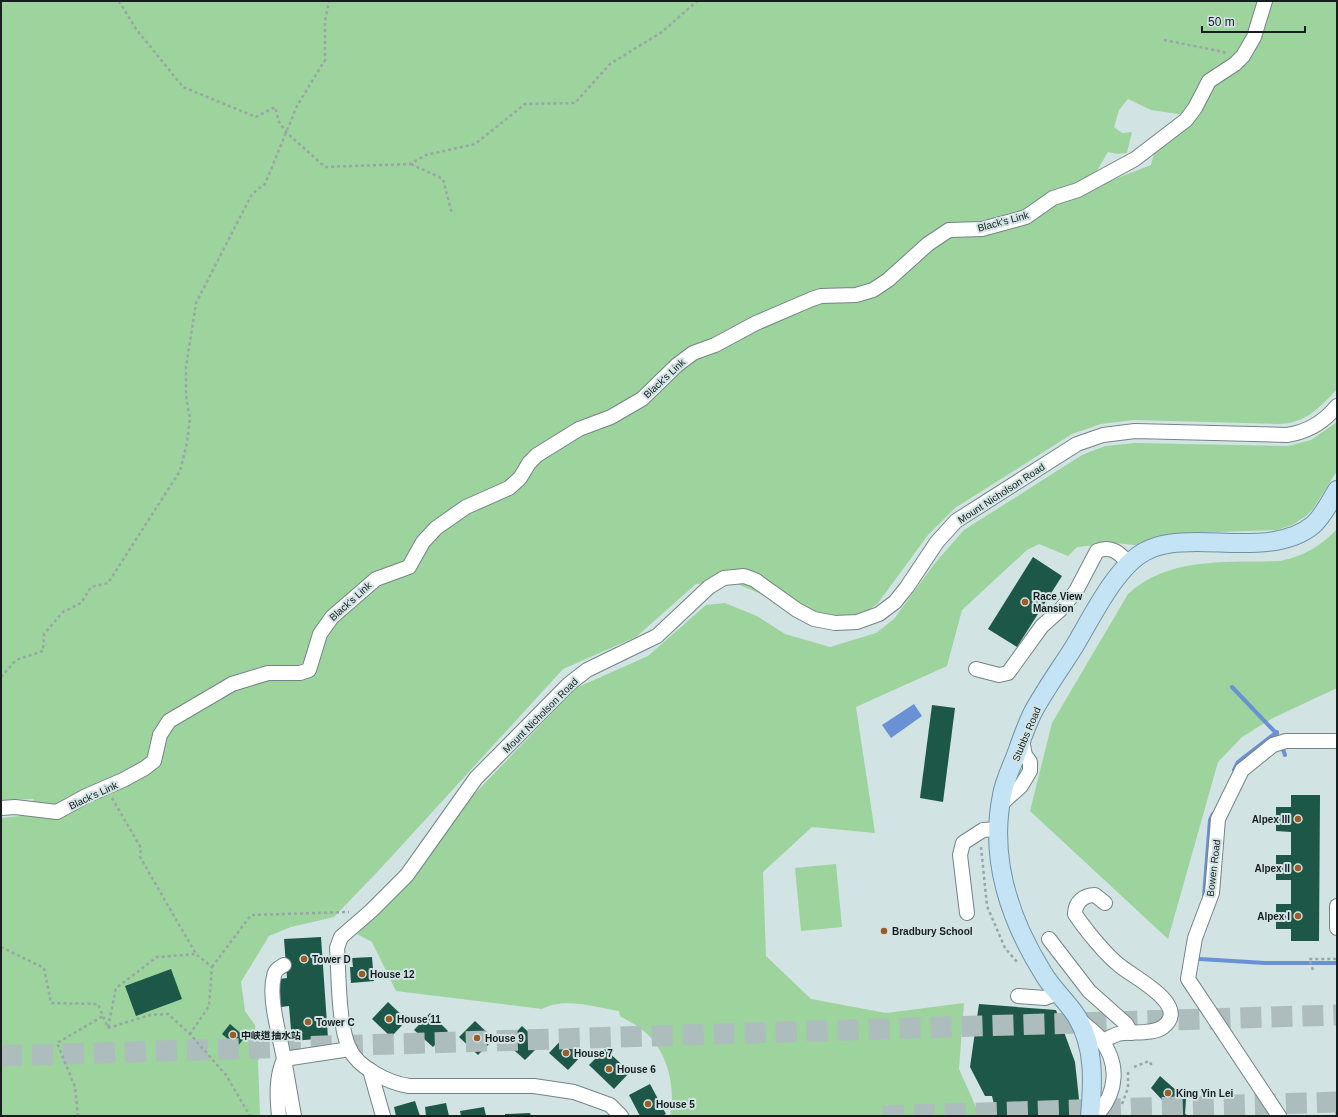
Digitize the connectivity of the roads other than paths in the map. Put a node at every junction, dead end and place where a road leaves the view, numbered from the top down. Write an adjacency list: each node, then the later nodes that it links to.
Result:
1 (1264, 1): 7 (street, Black's Link)
2 (1337, 406): 20 (street, Mount Nicholson Road)
3 (1337, 490): 4 (main road, Stubbs Road)
4 (1128, 563): 5 (street); 8 (main road, Stubbs Road)
5 (976, 669)
6 (1337, 741): 29 (street, Bowen Road)
7 (1, 808)
8 (998, 829): 11 (street); 15 (main road, Stubbs Road)
9 (1105, 903): 18 (street)
10 (1337, 906): 12 (street)
11 (966, 913)
12 (1337, 928)
13 (1049, 939): 18 (street)
14 (284, 965): 21 (street)
15 (1058, 993): 16 (street); 17 (main road, Stubbs Road)
16 (1018, 996)
17 (1077, 1017): 19 (street); 27 (main road, Stubbs Road)
18 (1131, 1033): 19 (street)
19 (1101, 1041): 28 (street)
20 (350, 1049): 21 (street); 22 (street)
21 (284, 1059): 23 (street); 24 (street)
22 (370, 1070): 25 (street); 26 (street)
23 (279, 1116)
24 (294, 1116)
25 (383, 1116)
26 (621, 1116)
27 (1090, 1116)
28 (1096, 1116)
29 (1279, 1116)

